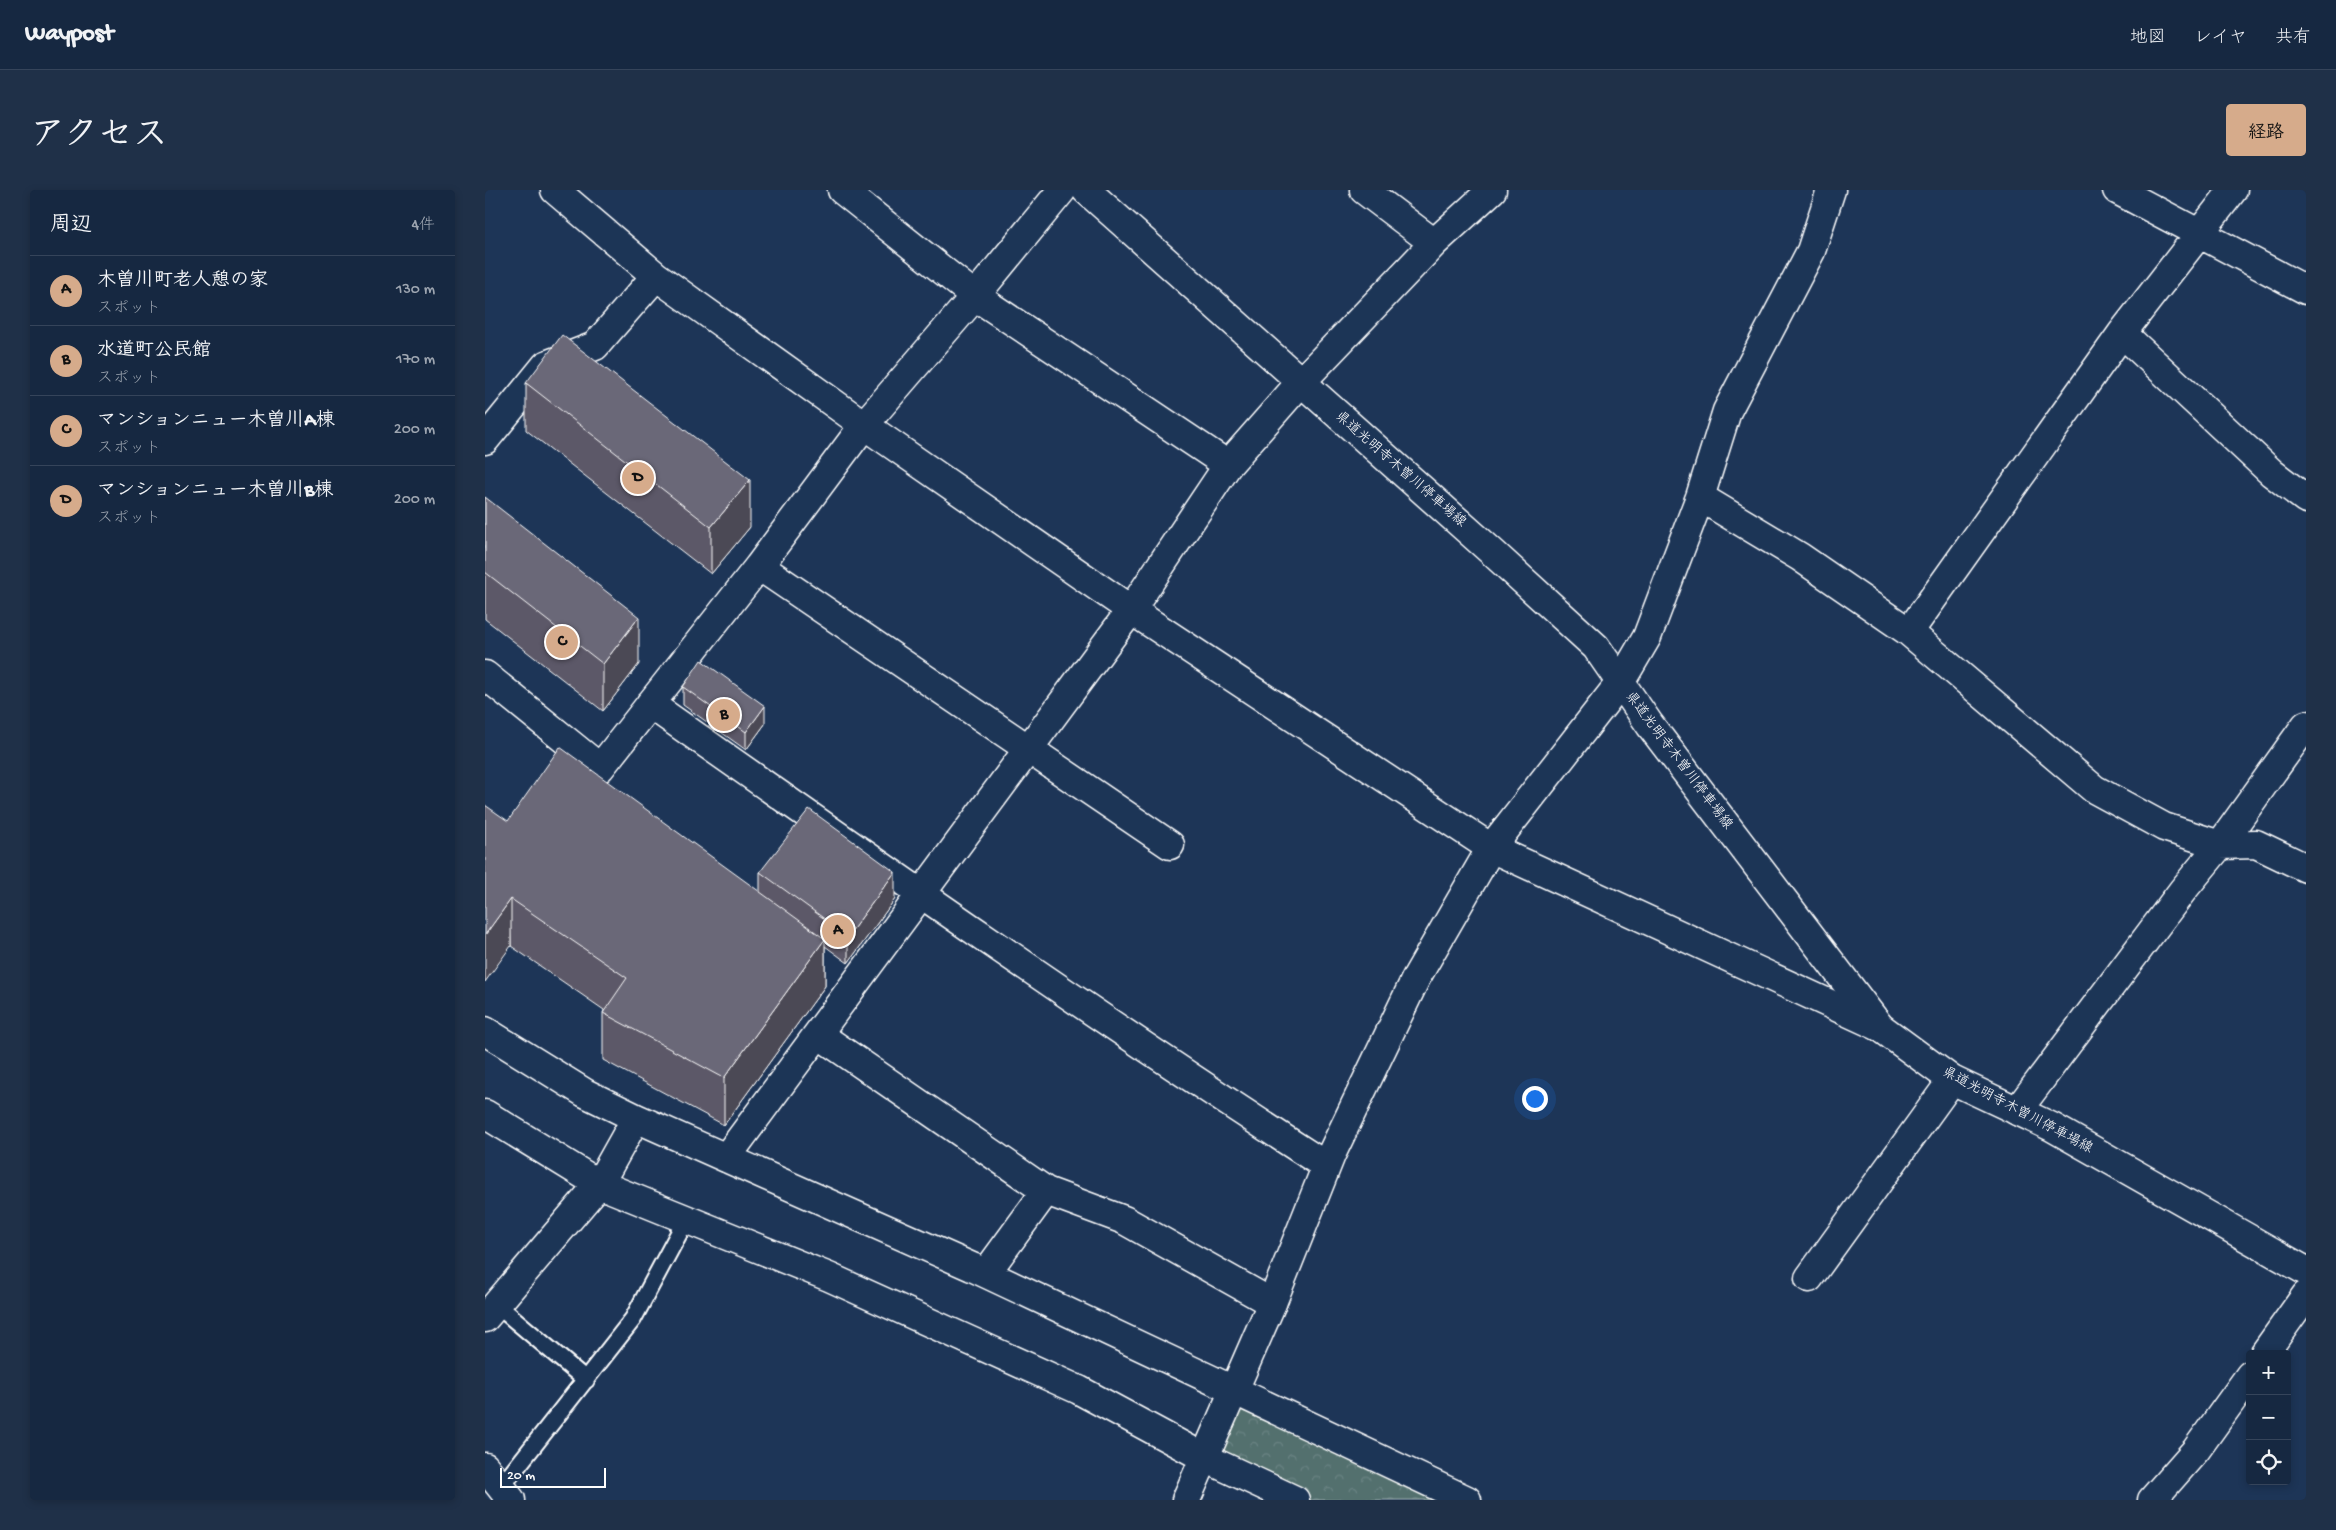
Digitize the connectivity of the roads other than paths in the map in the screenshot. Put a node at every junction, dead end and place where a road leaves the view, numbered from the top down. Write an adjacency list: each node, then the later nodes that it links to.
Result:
1 (555, 190): 12 (street)
2 (842, 190): 14 (street)
3 (1062, 190): 14 (street)
4 (1086, 190): 16 (street, 県道光明寺木曽川停車場線)
5 (1364, 190): 11 (street)
6 (1493, 190): 11 (street)
7 (2117, 190): 10 (street)
8 (2233, 190): 10 (street)
9 (1824, 193): 20 (street)
10 (2199, 234): 13 (street); 15 (street)
11 (1434, 244): 16 (street)
12 (656, 276): 17 (street); 18 (street)
13 (2306, 290)
14 (975, 296): 17 (street); 19 (street)
15 (2122, 333): 21 (street); 24 (street)
16 (1300, 383): 19 (street); 26 (street, 県道光明寺木曽川停車場線)
17 (864, 425): 22 (street); 23 (street)
18 (485, 440)
19 (1228, 465): 23 (street)
20 (1700, 497): 24 (street); 26 (street)
21 (2306, 499)
22 (759, 566): 27 (street); 29 (street)
23 (1131, 610): 29 (street); 32 (street)
24 (1909, 632): 31 (street)
25 (485, 676): 27 (street)
26 (1620, 683): 32 (street); 35 (street, 県道光明寺木曽川停車場線)
27 (650, 704): 34 (street)
28 (2306, 725): 31 (street)
29 (1027, 750): 30 (street); 34 (street)
30 (1170, 845)
31 (2221, 845): 33 (street); 39 (street)
32 (1491, 848): 35 (street); 43 (street)
33 (2306, 868)
34 (920, 894): 37 (street); 43 (street)
35 (1880, 1027): 38 (street, 県道光明寺木曽川停車場線)
36 (485, 1031): 41 (street)
37 (818, 1034): 42 (street); 45 (street)
38 (1952, 1080): 39 (street, 県道光明寺木曽川停車場線); 49 (street)
39 (2017, 1111): 47 (street, 県道光明寺木曽川停車場線)
40 (485, 1114): 44 (street)
41 (635, 1118): 42 (street); 44 (street)
42 (726, 1158): 48 (street)
43 (1326, 1166): 51 (street)
44 (599, 1184): 46 (street); 52 (street)
45 (1045, 1192): 48 (street); 51 (street)
46 (686, 1220): 54 (lane); 57 (street)
47 (2306, 1270)
48 (986, 1273): 56 (street)
49 (1809, 1278)
50 (2306, 1295): 53 (street)
51 (1272, 1302): 56 (street)
52 (491, 1311): 54 (lane)
53 (2267, 1350)
54 (586, 1380): 58 (lane)
55 (2246, 1380): 62 (street)
56 (1235, 1390): 57 (street); 61 (street)
57 (1205, 1458): 59 (street); 60 (street)
58 (499, 1485)
59 (1186, 1500)
60 (1295, 1500)
61 (1467, 1500)
62 (2152, 1500)

